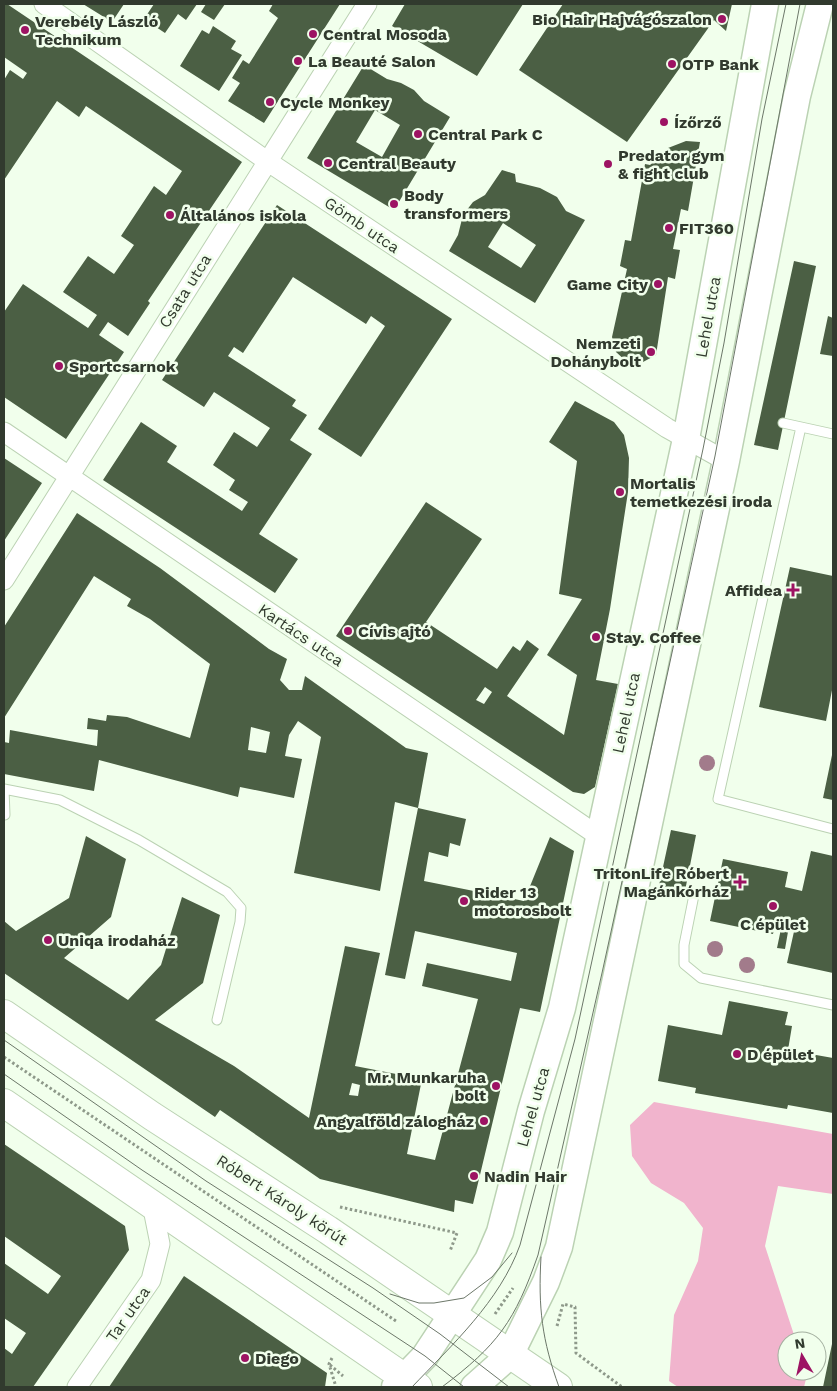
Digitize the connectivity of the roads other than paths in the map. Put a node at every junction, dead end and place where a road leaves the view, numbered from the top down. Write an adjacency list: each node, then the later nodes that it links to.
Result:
1 (44, 4): 5 (street, Gömb utca)
2 (367, 4): 5 (street, Csata utca)
3 (765, 4): 10 (main road, Lehel utca)
4 (820, 4): 11 (main road)
5 (267, 161): 10 (street, Gömb utca); 12 (street, Csata utca)
6 (784, 423): 7 (lane)
7 (801, 427): 9 (lane); 15 (lane)
8 (4, 432): 12 (street, Kartács utca)
9 (833, 434)
10 (686, 439): 11 (street, Gömb utca); 16 (main road, Lehel utca)
11 (726, 461): 24 (main road)
12 (68, 476): 13 (street, Csata utca); 16 (street, Kartács utca)
13 (4, 580)
14 (5, 815): 20 (lane)
15 (833, 829)
16 (600, 837): 23 (main road, Lehel utca)
17 (694, 895): 18 (lane)
18 (833, 1005)
19 (4, 1014): 23 (main road, Róbert Károly körút)
20 (217, 1020)
21 (4, 1102): 22 (main road)
22 (152, 1204): 25 (main road); 26 (street, Tar utca)
23 (454, 1315): 24 (main road, Róbert Károly körút); 25 (main road, Lehel utca)
24 (510, 1355): 27 (main road); 28 (main road, Róbert Károly körút)
25 (406, 1384)
26 (78, 1387)
27 (474, 1387)
28 (558, 1387)

